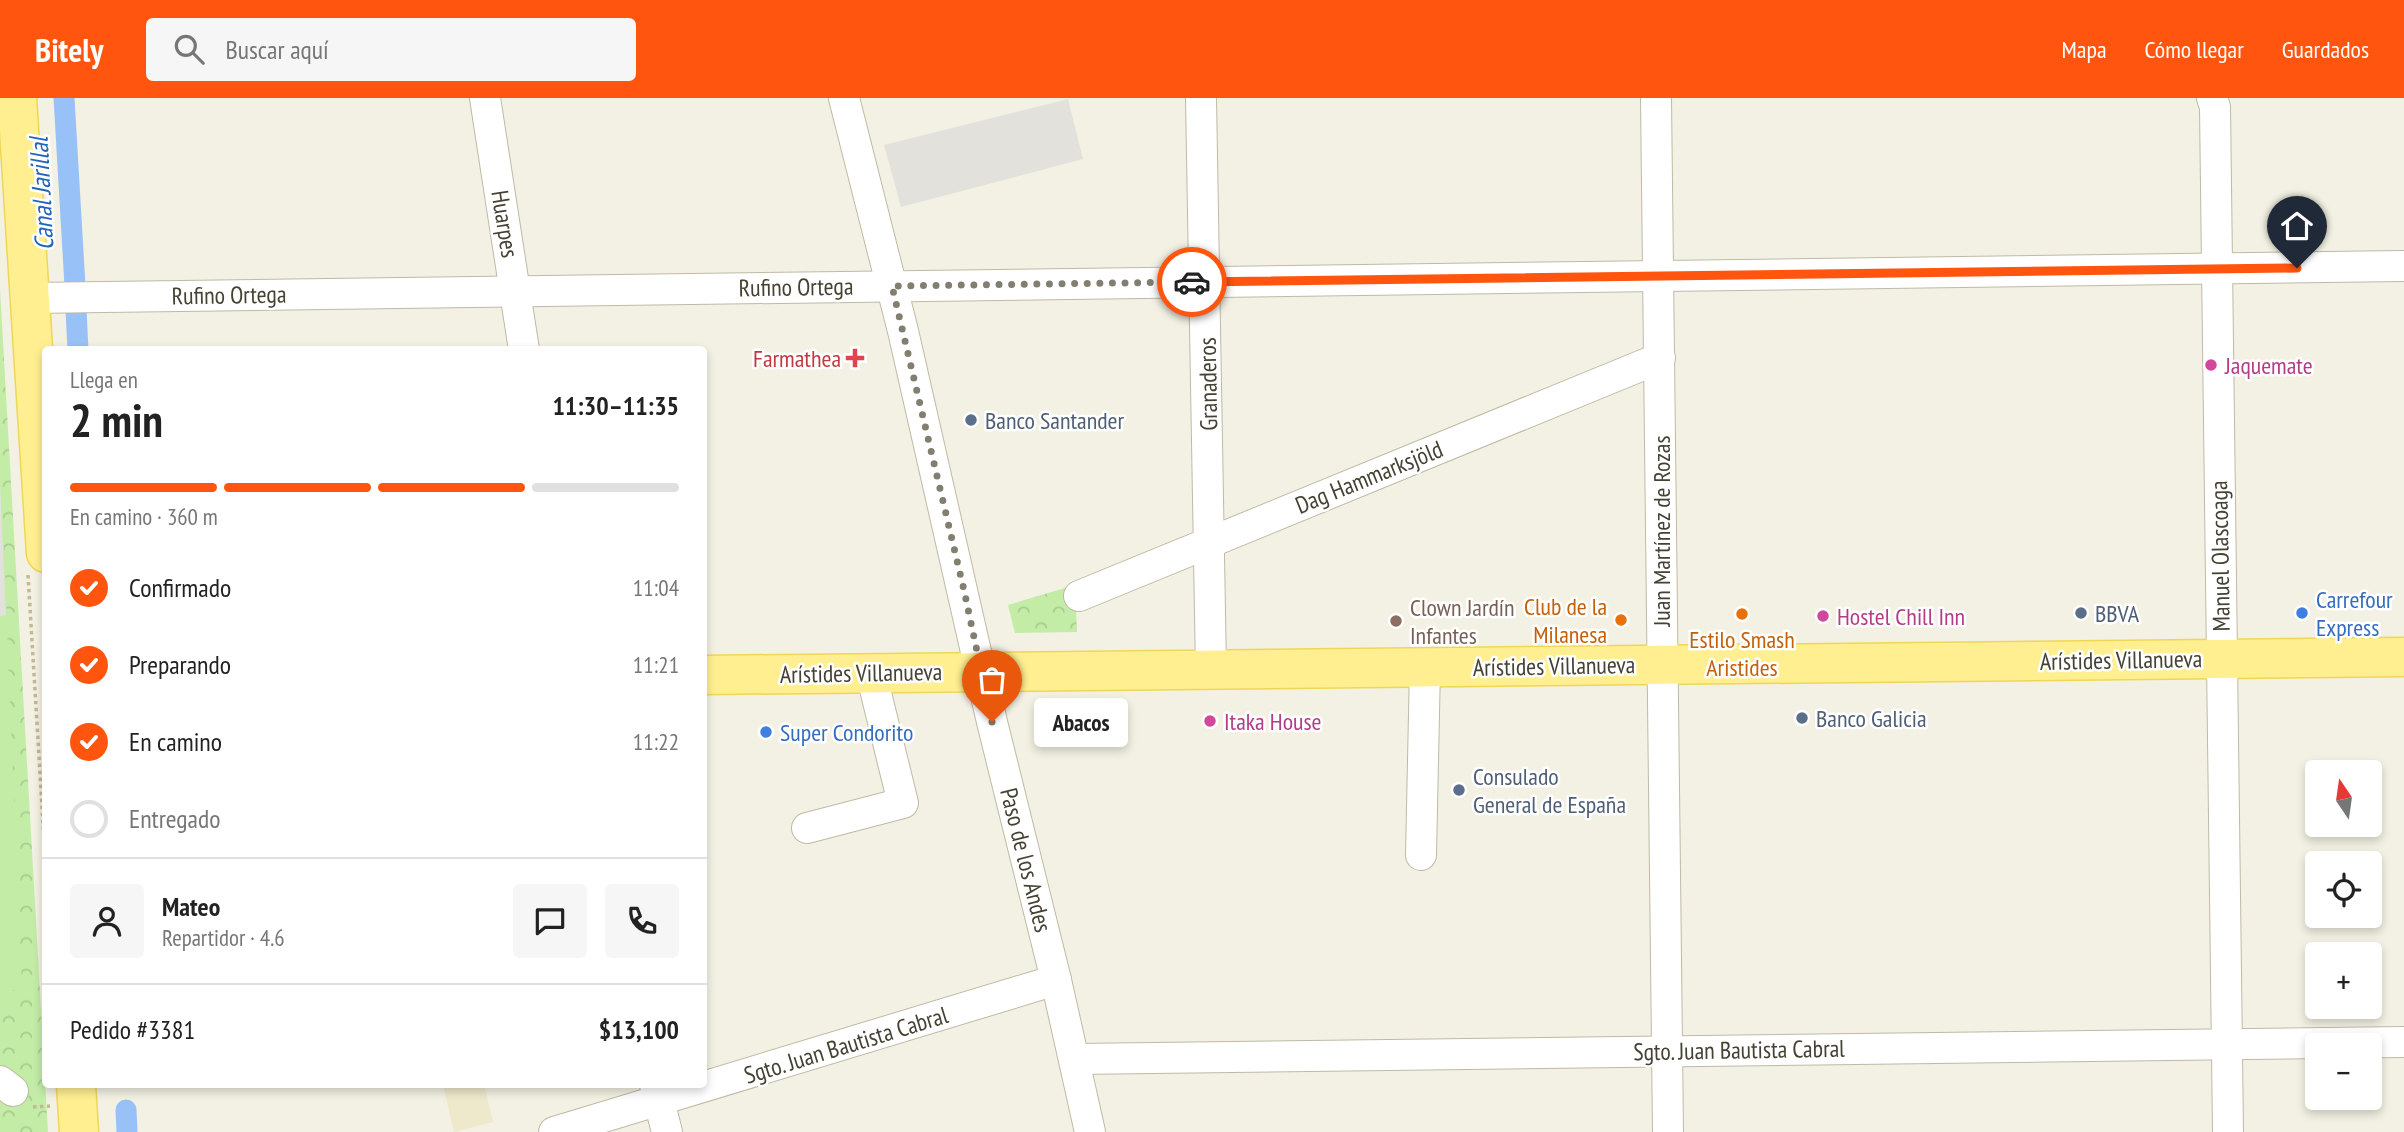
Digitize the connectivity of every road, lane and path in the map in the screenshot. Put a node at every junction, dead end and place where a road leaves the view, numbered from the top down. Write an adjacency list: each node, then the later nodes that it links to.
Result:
1 (17, 98): 13 (main road)
2 (485, 98): 12 (street, Huarpes)
3 (844, 98): 11 (street, Paso de los Andes)
4 (1201, 98): 10 (street, Granaderos)
5 (1656, 98): 9 (street, Juan Martínez de Rozas)
6 (2215, 101): 8 (street, Manuel Olascoaga)
7 (2404, 266): 8 (street, Rufino Ortega)
8 (2216, 269): 9 (street, Rufino Ortega); 20 (street, Manuel Olascoaga)
9 (1659, 276): 10 (street, Rufino Ortega); 15 (street, Juan Martínez de Rozas)
10 (1206, 282): 11 (street, Rufino Ortega); 17 (street, Granaderos)
11 (892, 286): 12 (street, Rufino Ortega); 24 (street, Paso de los Andes)
12 (515, 291): 13 (street, Rufino Ortega); 14 (street, Huarpes)
13 (29, 298): 16 (main road)
14 (523, 346)
15 (1660, 358): 17 (street, Dag Hammarksjöld); 21 (street, Juan Martínez de Rozas)
16 (42, 493)
17 (1210, 542): 18 (street, Dag Hammarksjöld); 23 (street, Granaderos)
18 (1079, 596)
19 (2404, 657): 20 (main road, Arístides Villanueva)
20 (2222, 660): 21 (main road, Arístides Villanueva); 31 (street, Manuel Olascoaga)
21 (1662, 665): 22 (main road, Arístides Villanueva); 32 (street, Juan Martínez de Rozas)
22 (1425, 667): 23 (main road, Arístides Villanueva); 28 (street)
23 (1212, 670): 24 (main road, Arístides Villanueva)
24 (982, 672): 25 (main road, Arístides Villanueva); 29 (street, Paso de los Andes)
25 (871, 673): 26 (main road, Arístides Villanueva); 27 (street)
26 (707, 675)
27 (807, 828)
28 (1421, 855)
29 (1056, 980): 33 (street, Paso de los Andes); 34 (street, Sgto. Juan Bautista Cabral)
30 (2404, 1042): 31 (street, Sgto. Juan Bautista Cabral)
31 (2227, 1045): 32 (street, Sgto. Juan Bautista Cabral); 43 (street, Manuel Olascoaga)
32 (1667, 1051): 33 (street, Sgto. Juan Bautista Cabral); 42 (street, Juan Martínez de Rozas)
33 (1075, 1059): 41 (street, Paso de los Andes)
34 (707, 1079)
35 (76, 1088): 38 (main road)
36 (675, 1088): 37 (street, Sgto. Juan Bautista Cabral)
37 (657, 1093): 39 (street, Sgto. Juan Bautista Cabral); 40 (street)
38 (79, 1132)
39 (554, 1132)
40 (667, 1132)
41 (1090, 1132)
42 (1668, 1132)
43 (2228, 1132)

